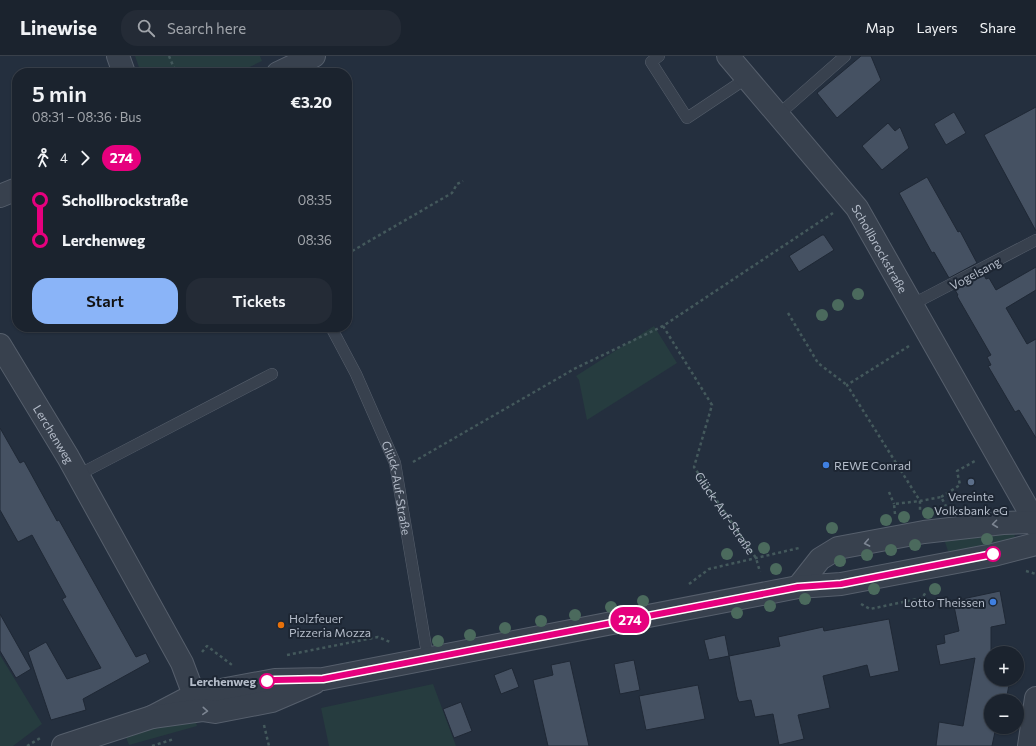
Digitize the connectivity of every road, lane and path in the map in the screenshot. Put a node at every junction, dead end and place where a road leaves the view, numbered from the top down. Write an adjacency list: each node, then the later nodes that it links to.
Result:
1 (118, 56): 7 (street)
2 (169, 56): 8 (path)
3 (314, 56): 9 (street)
4 (660, 56): 10 (lane)
5 (728, 56): 10 (street, Schollbrockstraße)
6 (845, 56): 11 (lane)
7 (122, 68)
8 (174, 68)
9 (289, 68)
10 (747, 78): 11 (street, Schollbrockstraße)
11 (778, 115): 15 (street, Schollbrockstraße)
12 (462, 181): 17 (path)
13 (12, 191): 14 (street)
14 (0, 196)
15 (852, 202): 18 (street, Schollbrockstraße); 20 (path)
16 (1036, 240): 18 (lane, Vogelsang)
17 (352, 251)
18 (913, 304): 36 (street, Schollbrockstraße)
19 (788, 313): 25 (path)
20 (663, 326): 27 (path); 39 (path, Glück-Auf-Straße)
21 (334, 332): 27 (lane, Glück-Auf-Straße)
22 (913, 343): 25 (path)
23 (0, 345): 28 (street, Lerchenweg)
24 (272, 374): 28 (lane)
25 (847, 385): 31 (path)
26 (977, 460): 30 (path)
27 (397, 471): 43 (lane, Glück-Auf-Straße)
28 (78, 475): 45 (street, Lerchenweg)
29 (889, 492): 32 (path)
30 (941, 497): 31 (path); 33 (path)
31 (920, 501): 32 (path); 34 (path)
32 (894, 504): 35 (path)
33 (949, 510)
34 (921, 511)
35 (895, 515)
36 (1035, 524): 41 (street, one-way to 41)
37 (1036, 544): 41 (street)
38 (806, 547): 39 (path)
39 (756, 558): 40 (path); 42 (path, Glück-Auf-Straße)
40 (681, 585)
41 (798, 587): 42 (street)
42 (766, 594): 43 (street)
43 (428, 659): 44 (street)
44 (323, 679): 45 (street); 47 (street, one-way to 44)
45 (194, 695): 47 (street)
46 (1036, 698): 49 (street)
47 (152, 717): 48 (street)
48 (63, 746)
49 (1029, 746)

